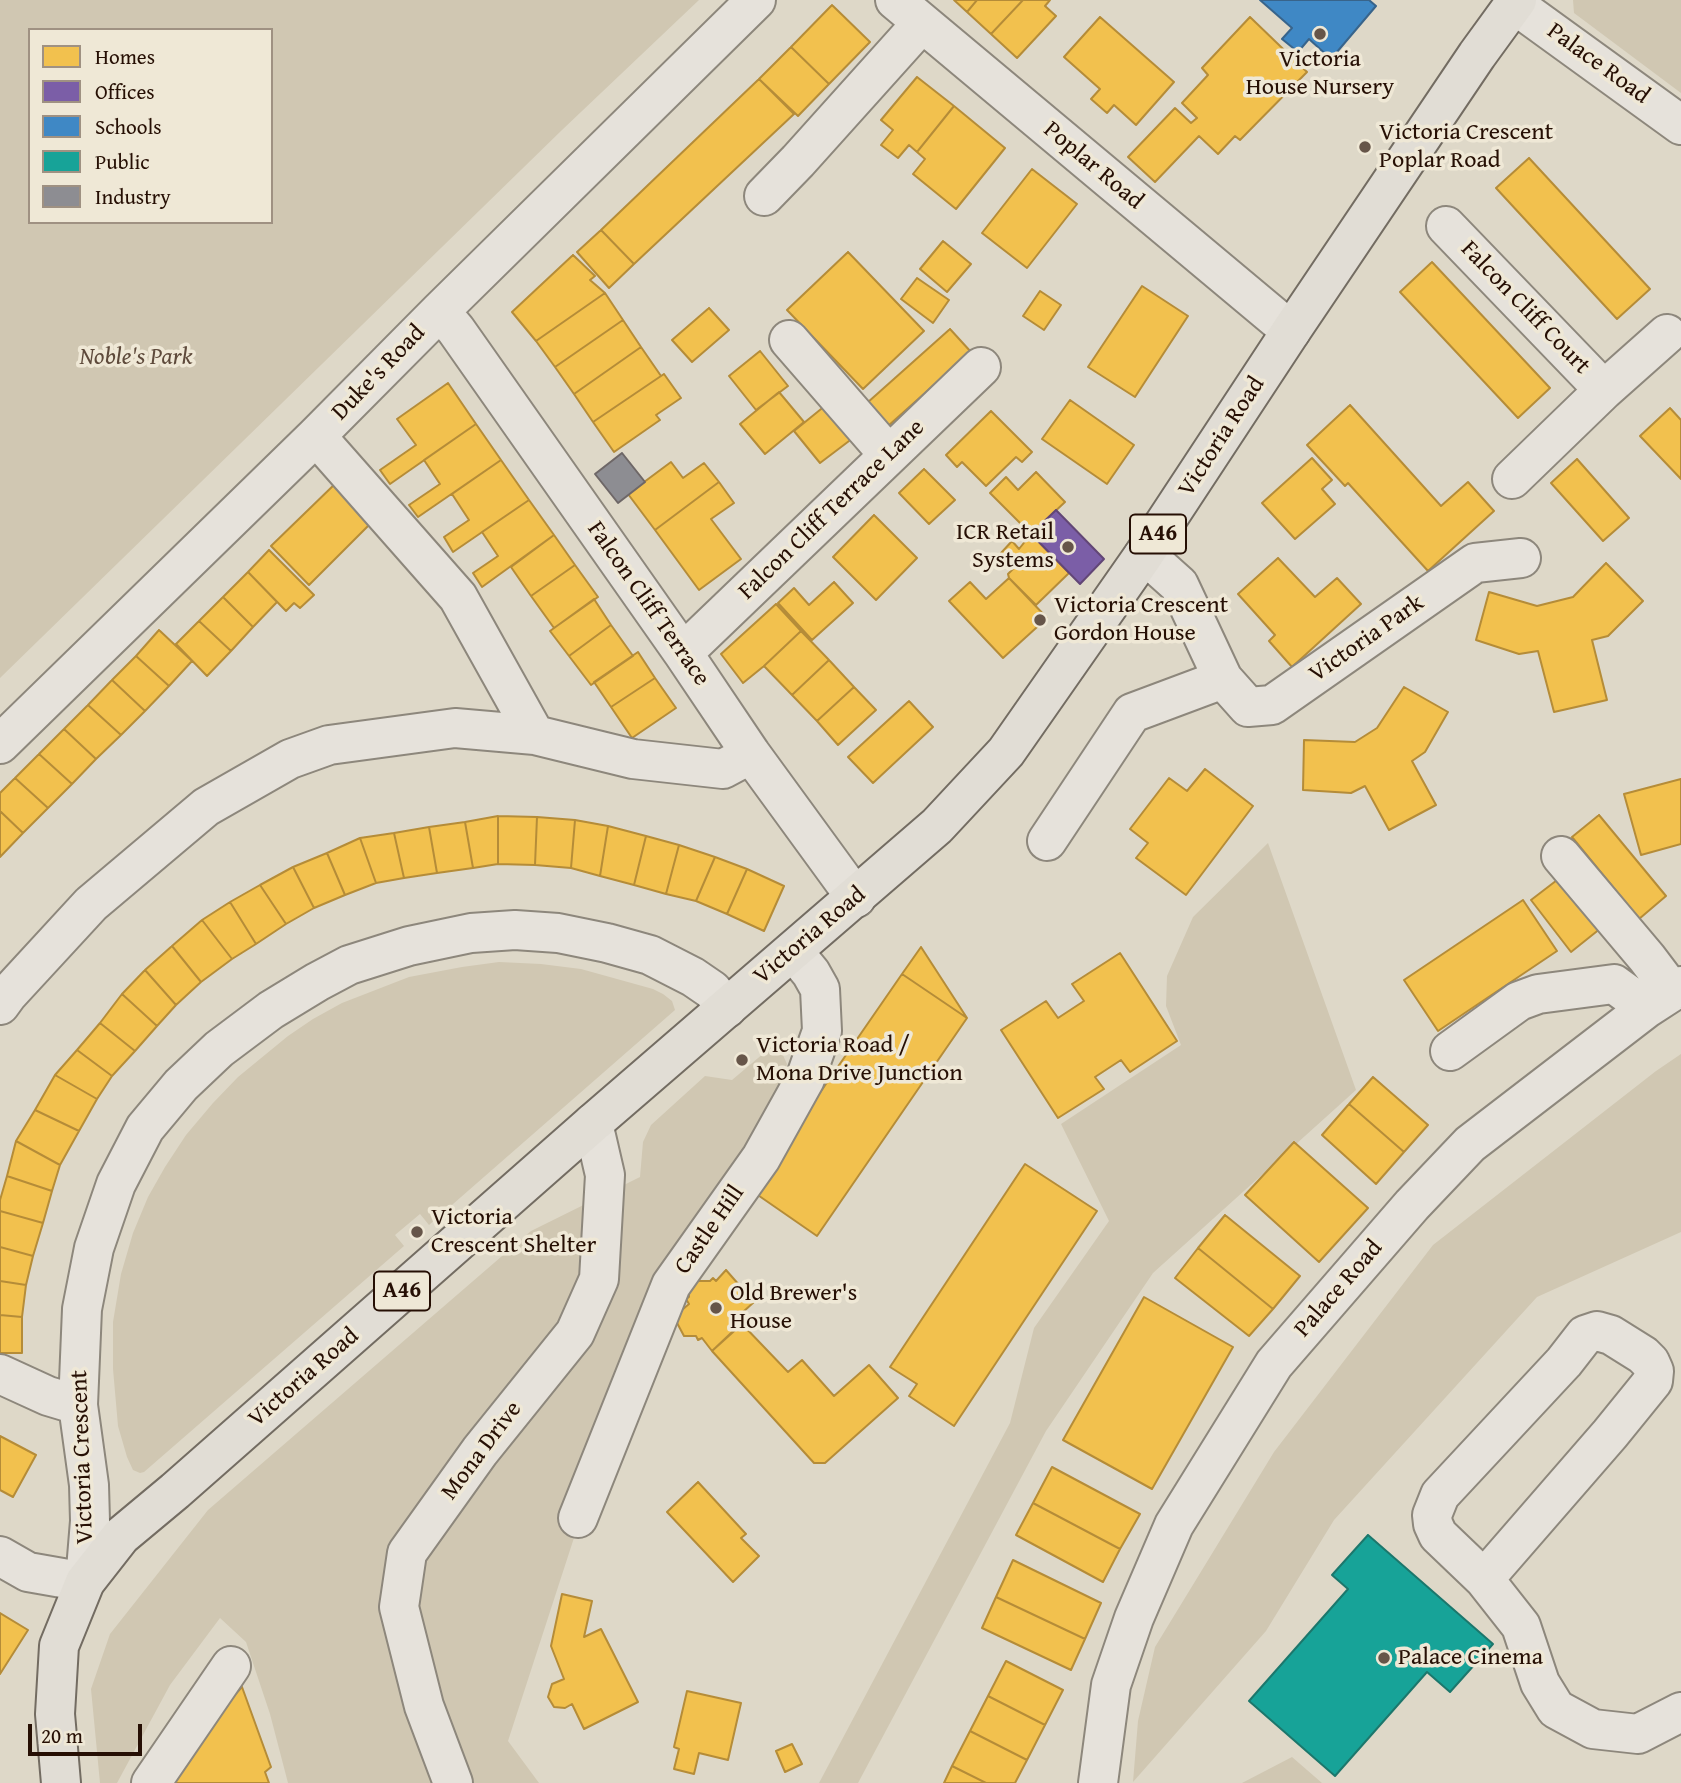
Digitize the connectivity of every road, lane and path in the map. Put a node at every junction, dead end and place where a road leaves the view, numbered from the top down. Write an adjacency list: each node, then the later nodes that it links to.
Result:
1 (756, 0): 7 (street, Duke's Road)
2 (1516, 2): 4 (street, Palace Road); 8 (main road, Victoria Road / A46)
3 (908, 11): 5 (street); 8 (street, Poplar Road)
4 (1681, 125)
5 (764, 196)
6 (1446, 226): 12 (street, Falcon Cliff Court)
7 (440, 310): 13 (street, Duke's Road); 18 (street, Falcon Cliff Terrace)
8 (1291, 331): 16 (main road, Victoria Road / A46)
9 (1676, 334): 12 (street, Falcon Cliff Court)
10 (789, 340): 14 (street)
11 (981, 367): 14 (street, Falcon Cliff Terrace Lane)
12 (1604, 390): 15 (street, Falcon Cliff Court)
13 (316, 436): 20 (street); 21 (street, Duke's Road)
14 (889, 455): 18 (street, Falcon Cliff Terrace Lane)
15 (1512, 479)
16 (1143, 556): 19 (street, Victoria Park); 25 (main road, Victoria Road / A46)
17 (1521, 558): 19 (street, Victoria Park)
18 (683, 653): 22 (street, Falcon Cliff Terrace)
19 (1223, 679): 23 (street)
20 (535, 735): 22 (street); 28 (street)
21 (0, 744)
22 (751, 754): 25 (street, Falcon Cliff Terrace)
23 (1047, 841)
24 (1561, 856): 27 (street)
25 (856, 898): 26 (main road, Victoria Road / A46)
26 (793, 951): 29 (main road, Victoria Road / A46); 34 (street, Castle Hill)
27 (1667, 995): 30 (street); 43 (street, Palace Road)
28 (0, 1005)
29 (727, 1008): 31 (main road, Victoria Road / A46); 33 (street, Victoria Crescent)
30 (1450, 1051)
31 (593, 1123): 37 (main road, Victoria Road / A46); 42 (street, Mona Drive)
32 (0, 1374): 33 (street)
33 (78, 1405): 37 (street, Victoria Crescent)
34 (578, 1518)
35 (0, 1556): 37 (street)
36 (1484, 1578): 36 (street); 39 (street)
37 (85, 1582): 40 (main road, Victoria Road / A46)
38 (231, 1666): 41 (street)
39 (1681, 1712)
40 (61, 1783)
41 (151, 1783)
42 (453, 1783)
43 (1098, 1783)

